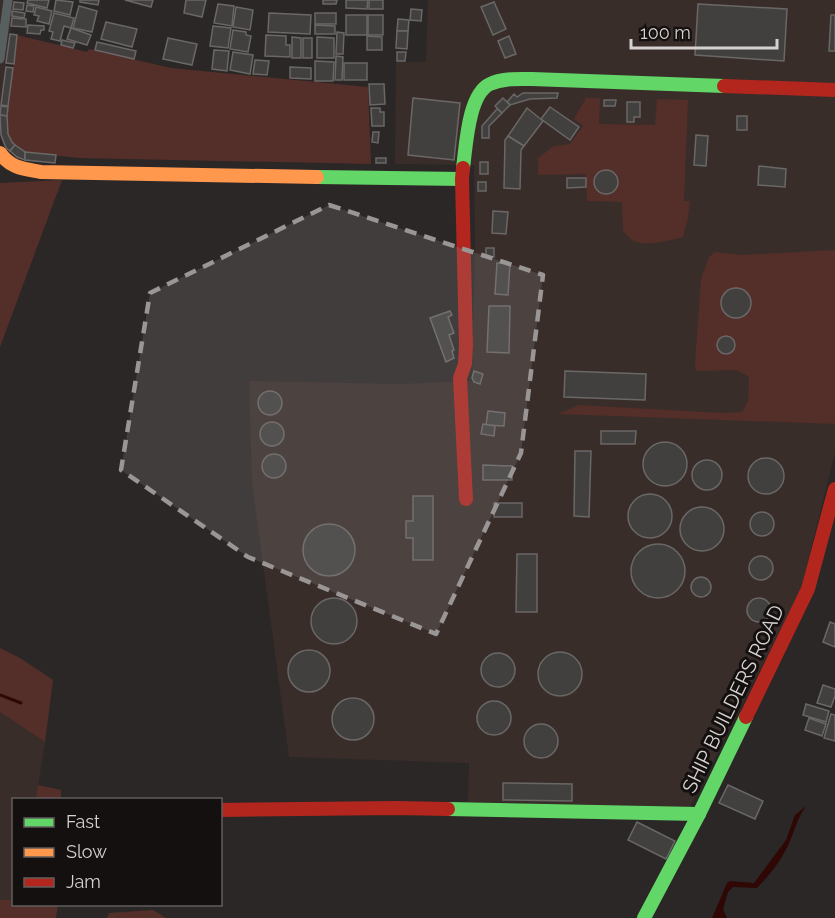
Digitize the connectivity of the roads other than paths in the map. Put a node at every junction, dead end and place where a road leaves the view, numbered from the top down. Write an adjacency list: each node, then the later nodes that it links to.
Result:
1 (8, 0): 2 (street)
2 (0, 59)
3 (835, 90): 5 (street)
4 (2, 160): 5 (street)
5 (462, 178): 7 (street)
6 (835, 489): 9 (street, SHIP BUILDERS ROAD)
7 (466, 499)
8 (222, 810): 9 (street)
9 (699, 814): 10 (street, SHIP BUILDERS ROAD)
10 (644, 918)

